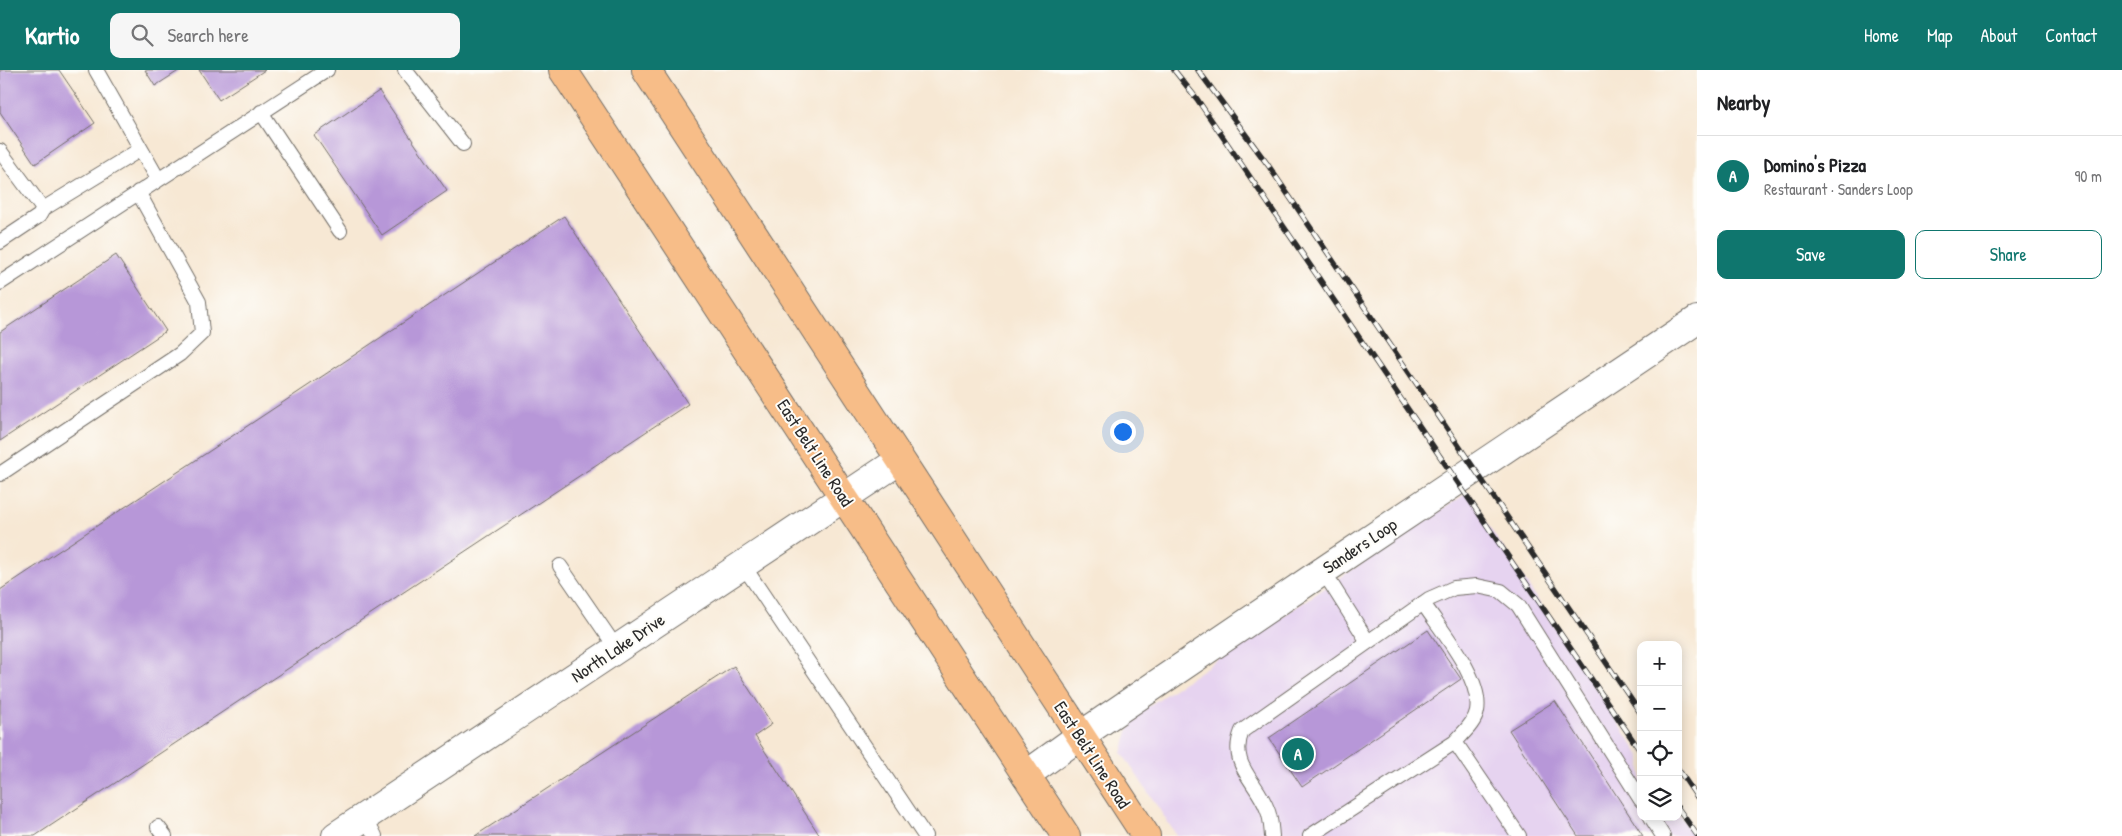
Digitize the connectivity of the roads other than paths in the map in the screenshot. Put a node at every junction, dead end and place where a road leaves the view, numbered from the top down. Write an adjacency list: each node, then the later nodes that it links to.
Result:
1 (96, 70): 8 (lane)
2 (327, 70): 6 (lane)
3 (405, 70): 7 (lane)
4 (563, 70): 19 (main road, East Belt Line Road)
5 (646, 70): 17 (main road, East Belt Line Road)
6 (261, 112): 10 (lane); 13 (lane)
7 (463, 144)
8 (141, 149): 10 (lane); 12 (lane)
9 (0, 151): 12 (lane)
10 (158, 179): 11 (lane)
11 (138, 192): 15 (lane); 18 (lane)
12 (43, 209): 14 (lane)
13 (340, 231)
14 (0, 242)
15 (0, 283)
16 (1697, 320): 22 (street, Sanders Loop)
17 (900, 460): 19 (street, North Lake Drive); 26 (main road, East Belt Line Road)
18 (0, 474)
19 (845, 497): 20 (street, North Lake Drive); 28 (main road, East Belt Line Road)
20 (743, 565): 25 (street, North Lake Drive); 33 (lane)
21 (560, 566): 25 (lane)
22 (1323, 571): 24 (lane); 26 (street, Sanders Loop)
23 (1424, 603): 24 (lane); 27 (lane); 29 (lane)
24 (1368, 642): 36 (lane)
25 (617, 649): 31 (street, North Lake Drive)
26 (1080, 736): 28 (street, Sanders Loop); 35 (main road, East Belt Line Road)
27 (1455, 742): 37 (lane); 38 (lane)
28 (1026, 776): 34 (main road, East Belt Line Road)
29 (1637, 794)
30 (1654, 821): 39 (lane)
31 (370, 826): 32 (street, North Lake Drive)
32 (336, 836)
33 (924, 836)
34 (1066, 836)
35 (1146, 836)
36 (1272, 836)
37 (1310, 836)
38 (1519, 836)
39 (1663, 836)

